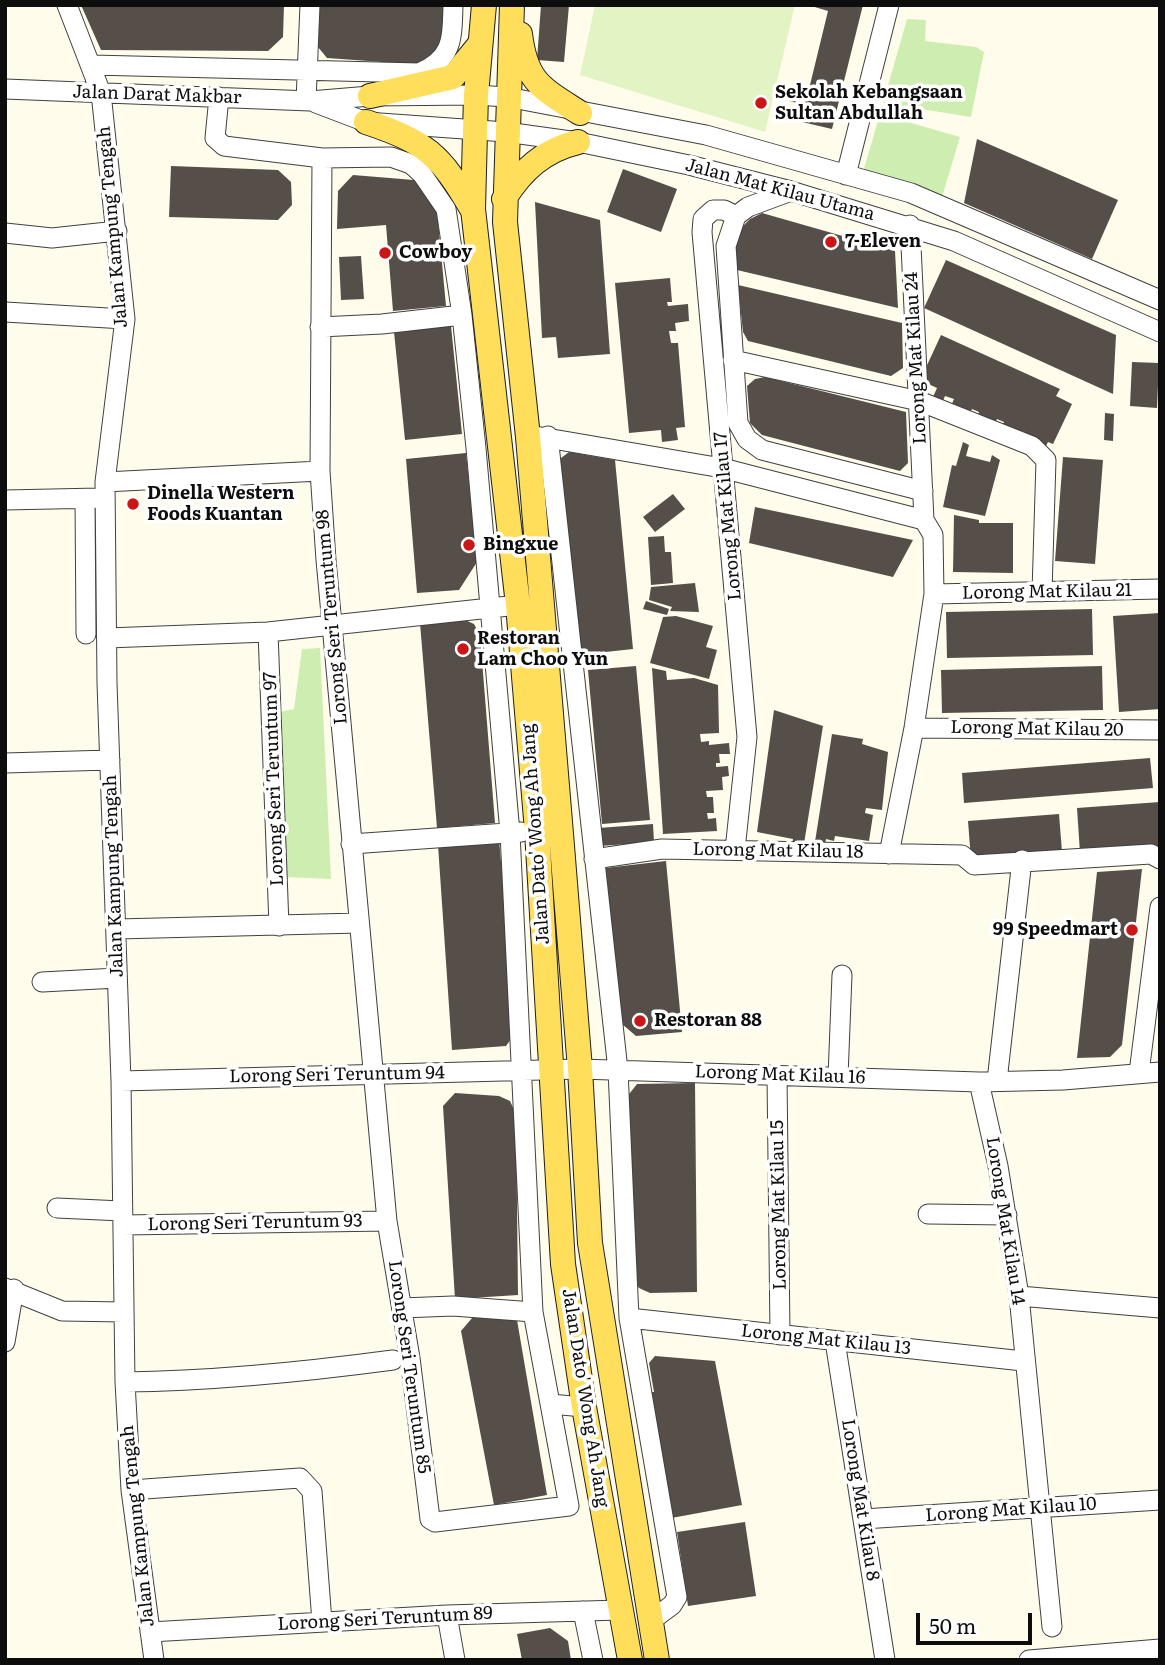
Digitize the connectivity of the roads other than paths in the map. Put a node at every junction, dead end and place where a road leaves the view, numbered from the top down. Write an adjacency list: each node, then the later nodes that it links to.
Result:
1 (67, 5): 8 (street, Jalan Kampung Tengah)
2 (310, 5): 9 (street)
3 (453, 5): 9 (street)
4 (484, 5): 7 (main road, Jalan Dato' Wong Ah Jang)
5 (515, 5): 15 (main road, Jalan Dato' Wong Ah Jang); 17 (main road)
6 (889, 5): 25 (street)
7 (481, 41): 12 (main road, Jalan Dato' Wong Ah Jang); 13 (main road)
8 (92, 65): 9 (street); 11 (street, Jalan Kampung Tengah)
9 (307, 70): 16 (street)
10 (5, 89): 11 (street, Jalan Darat Makbar)
11 (101, 93): 14 (street, Jalan Darat Makbar); 31 (street, Jalan Kampung Tengah)
12 (477, 95): 13 (street, Jalan Darat Makbar); 15 (street, Jalan Darat Makbar); 19 (main road, Jalan Dato' Wong Ah Jang)
13 (370, 96): 16 (street, Jalan Darat Makbar)
14 (219, 97): 16 (street, Jalan Darat Makbar); 23 (street)
15 (507, 97): 17 (street, Jalan Mat Kilau Utama); 20 (main road, Jalan Dato' Wong Ah Jang)
16 (308, 101): 18 (street, Jalan Darat Makbar)
17 (580, 113): 21 (street, Jalan Mat Kilau Utama)
18 (366, 122): 19 (street, Jalan Darat Makbar); 28 (main road)
19 (475, 130): 20 (street, Jalan Darat Makbar); 28 (main road, Jalan Dato' Wong Ah Jang)
20 (506, 132): 22 (street, Jalan Mat Kilau Utama); 27 (main road, Jalan Dato' Wong Ah Jang)
21 (697, 133): 24 (street); 25 (street, Jalan Mat Kilau Utama)
22 (578, 142): 24 (street, Jalan Mat Kilau Utama); 27 (main road)
23 (323, 158): 35 (street); 37 (street, Lorong Seri Teruntum 98)
24 (689, 165): 26 (street, Jalan Mat Kilau Utama)
25 (846, 175): 33 (street, Jalan Mat Kilau Utama)
26 (791, 191): 29 (street); 30 (street, Jalan Mat Kilau Utama)
27 (504, 199): 41 (main road, Jalan Dato' Wong Ah Jang)
28 (473, 209): 42 (main road, Jalan Dato' Wong Ah Jang)
29 (736, 216): 39 (street); 43 (street, Lorong Mat Kilau 17)
30 (910, 225): 38 (street, Jalan Mat Kilau Utama); 40 (street, Lorong Mat Kilau 24)
31 (117, 231): 32 (street); 36 (street, Jalan Kampung Tengah)
32 (5, 233)
33 (1160, 300)
34 (5, 312): 36 (street)
35 (462, 315): 37 (street); 42 (street)
36 (125, 319): 46 (street, Jalan Kampung Tengah)
37 (320, 327): 44 (street, Lorong Seri Teruntum 98)
38 (1160, 332)
39 (733, 360): 40 (street); 45 (street)
40 (919, 401): 45 (street, Lorong Mat Kilau 24); 50 (street)
41 (538, 436): 43 (street); 67 (street); 77 (main road, Jalan Dato' Wong Ah Jang)
42 (488, 446): 52 (main road, Jalan Dato' Wong Ah Jang); 53 (street)
43 (722, 468): 48 (street); 65 (street, Lorong Mat Kilau 17)
44 (320, 471): 46 (street); 54 (street, Lorong Seri Teruntum 98)
45 (923, 491): 48 (street, Lorong Mat Kilau 24)
46 (98, 493): 47 (street); 56 (street); 57 (street, Jalan Kampung Tengah)
47 (5, 500)
48 (924, 520): 51 (street)
49 (1160, 589): 50 (street, Lorong Mat Kilau 21)
50 (1042, 592): 51 (street, Lorong Mat Kilau 21)
51 (934, 594): 58 (street)
52 (518, 605): 53 (street); 62 (main road, Jalan Dato' Wong Ah Jang)
53 (489, 609): 54 (street); 63 (street)
54 (332, 626): 55 (street); 64 (street, Lorong Seri Teruntum 98)
55 (268, 632): 57 (street); 72 (street, Lorong Seri Teruntum 97)
56 (86, 634)
57 (107, 638): 60 (street, Jalan Kampung Tengah)
58 (914, 728): 59 (street, Lorong Mat Kilau 20); 66 (street)
59 (1160, 730)
60 (110, 760): 61 (street); 73 (street, Jalan Kampung Tengah)
61 (5, 763)
62 (537, 831): 63 (street); 79 (main road, Jalan Dato' Wong Ah Jang)
63 (510, 833): 64 (street); 78 (street)
64 (351, 844): 71 (street, Lorong Seri Teruntum 98)
65 (735, 850): 66 (street, Lorong Mat Kilau 18); 67 (street, Lorong Mat Kilau 18)
66 (889, 853): 69 (street, Lorong Mat Kilau 18)
67 (594, 859): 80 (street)
68 (1160, 859): 69 (street)
69 (1022, 860): 87 (street, Lorong Mat Kilau 14)
70 (1160, 907): 82 (street)
71 (359, 923): 72 (street); 83 (street, Lorong Seri Teruntum 98)
72 (279, 926): 73 (street)
73 (117, 929): 75 (street, Jalan Kampung Tengah)
74 (842, 975): 85 (street)
75 (117, 978): 76 (street); 86 (street, Jalan Kampung Tengah)
76 (43, 982)
77 (580, 1069): 79 (street, Lorong Mat Kilau 16); 80 (street, Lorong Mat Kilau 16); 116 (main road, Jalan Dato' Wong Ah Jang)
78 (523, 1070): 79 (street, Lorong Seri Teruntum 94); 83 (street, Lorong Seri Teruntum 94); 98 (street)
79 (553, 1070): 107 (main road, Jalan Dato' Wong Ah Jang)
80 (618, 1070): 84 (street, Lorong Mat Kilau 16); 99 (street)
81 (1160, 1072): 82 (street, Lorong Mat Kilau 16)
82 (1139, 1073): 87 (street, Lorong Mat Kilau 16)
83 (373, 1074): 86 (street, Lorong Seri Teruntum 94); 92 (street, Lorong Seri Teruntum 85)
84 (777, 1075): 85 (street, Lorong Mat Kilau 16); 100 (street, Lorong Mat Kilau 15)
85 (838, 1077): 87 (street, Lorong Mat Kilau 16)
86 (121, 1081): 91 (street, Jalan Kampung Tengah)
87 (988, 1081): 90 (street, Lorong Mat Kilau 14)
88 (57, 1208): 91 (street, Lorong Seri Teruntum 93)
89 (928, 1214): 90 (street)
90 (1007, 1215): 94 (street, Lorong Mat Kilau 14)
91 (123, 1218): 92 (street, Lorong Seri Teruntum 93); 97 (street, Jalan Kampung Tengah)
92 (387, 1221): 95 (street, Lorong Seri Teruntum 85)
93 (10, 1288): 97 (street); 102 (street)
94 (1019, 1296): 96 (street); 104 (street, Lorong Mat Kilau 14)
95 (402, 1308): 98 (street); 106 (street, Lorong Seri Teruntum 85)
96 (1160, 1308)
97 (124, 1312): 105 (street, Jalan Kampung Tengah)
98 (533, 1312): 106 (street)
99 (629, 1318): 100 (street, Lorong Mat Kilau 13); 116 (street)
100 (780, 1335): 101 (street, Lorong Mat Kilau 13)
101 (835, 1341): 104 (street, Lorong Mat Kilau 13); 111 (street, Lorong Mat Kilau 8)
102 (5, 1342)
103 (393, 1360): 105 (street)
104 (1023, 1362): 110 (street, Lorong Mat Kilau 14)
105 (125, 1382): 108 (street, Jalan Kampung Tengah)
106 (550, 1404): 107 (street)
107 (584, 1407): 112 (main road, Jalan Dato' Wong Ah Jang)
108 (131, 1490): 115 (street); 118 (street, Jalan Kampung Tengah)
109 (1160, 1500): 110 (street, Lorong Mat Kilau 10)
110 (1038, 1508): 111 (street, Lorong Mat Kilau 10); 117 (street, Lorong Mat Kilau 14)
111 (863, 1519): 126 (street, Lorong Mat Kilau 8)
112 (620, 1610): 113 (street, Lorong Seri Teruntum 89); 124 (main road, Jalan Dato' Wong Ah Jang)
113 (583, 1611): 114 (street, Lorong Seri Teruntum 89); 123 (street)
114 (447, 1615): 115 (street, Lorong Seri Teruntum 89); 122 (street)
115 (322, 1622): 118 (street, Lorong Seri Teruntum 89)
116 (649, 1622): 125 (main road, Jalan Dato' Wong Ah Jang)
117 (1052, 1627)
118 (150, 1632): 121 (street, Jalan Kampung Tengah)
119 (1160, 1649): 120 (street)
120 (1050, 1659): 127 (street)
121 (154, 1660)
122 (455, 1660)
123 (593, 1660)
124 (629, 1660)
125 (657, 1660)
126 (885, 1660)
127 (1029, 1660)

